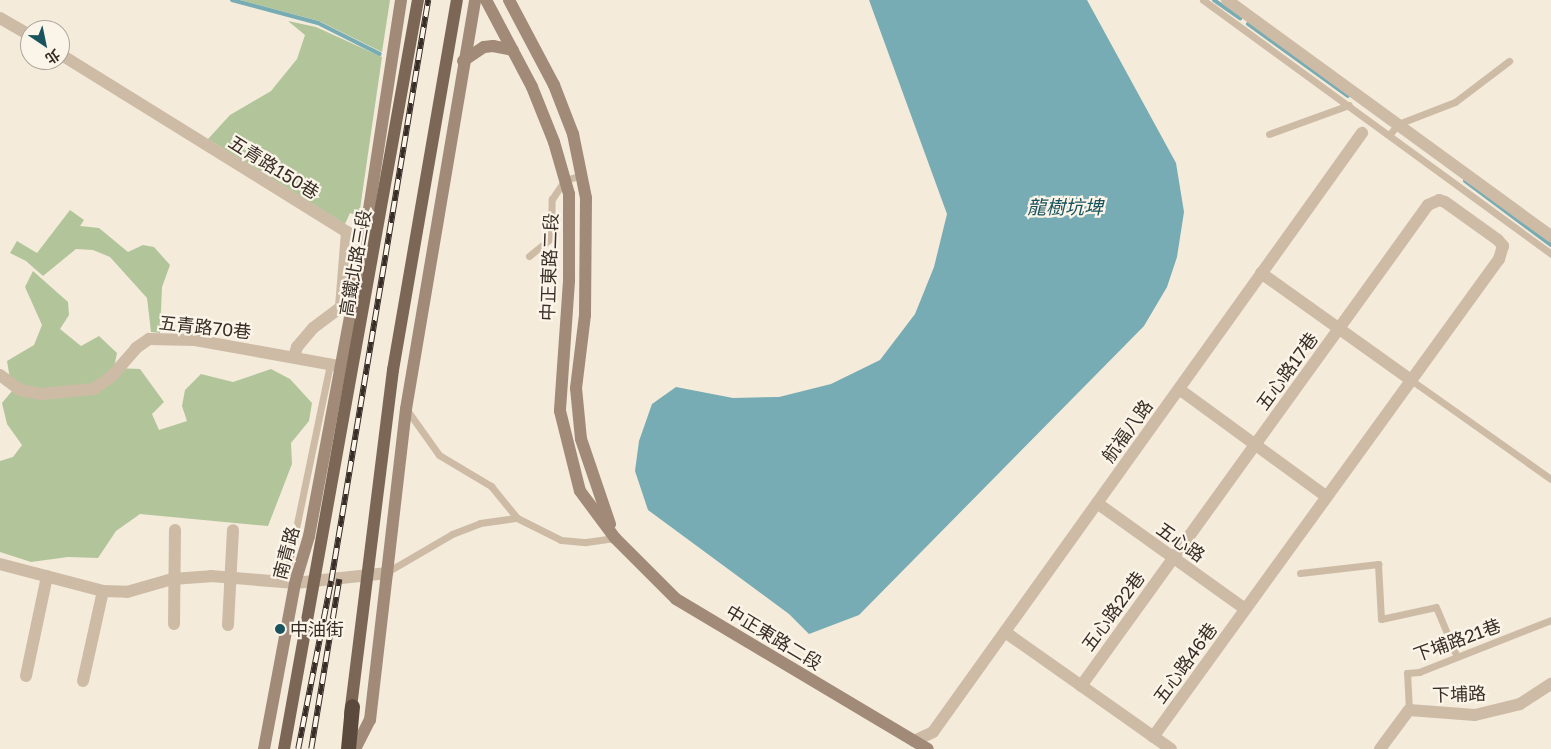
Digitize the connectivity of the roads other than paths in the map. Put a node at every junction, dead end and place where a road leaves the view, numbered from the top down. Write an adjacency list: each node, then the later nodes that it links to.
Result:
1 (401, 0): 27 (main road, 高鐵北路三段)
2 (418, 0): 45 (main road, 高鐵北路三段)
3 (457, 0): 68 (main road)
4 (474, 0): 15 (main road)
5 (486, 0): 13 (main road, 中正東路二段)
6 (509, 0): 22 (main road, 中正東路二段)
7 (1204, 0): 11 (lane)
8 (1227, 0): 9 (street)
9 (1247, 15): 11 (lane); 18 (street)
10 (0, 18): 12 (street)
11 (1240, 26): 17 (lane)
12 (20, 29)
13 (512, 50): 15 (main road); 23 (main road, 中正東路二段)
14 (70, 60): 25 (street, 五青路150巷)
15 (463, 61): 37 (main road)
16 (1509, 61): 18 (lane)
17 (1350, 105): 20 (lane); 21 (lane)
18 (1398, 124): 21 (lane); 26 (street)
19 (1362, 133): 30 (street, 航福八路)
20 (1269, 134)
21 (1390, 134): 28 (lane)
22 (582, 175): 23 (lane); 46 (main road, 中正東路二段)
23 (565, 180): 29 (lane); 46 (main road, 中正東路二段)
24 (1428, 205): 31 (street, 五心路17巷); 35 (street, 五心路46巷)
25 (347, 232): 27 (lane); 32 (street)
26 (1551, 236)
27 (364, 242): 33 (main road, 高鐵北路三段)
28 (1551, 254)
29 (529, 256)
30 (1262, 273): 31 (street); 36 (street, 航福八路)
31 (1339, 328): 35 (street); 38 (street, 五心路17巷)
32 (294, 357): 33 (street, 五青路70巷); 34 (street, 五青路70巷)
33 (335, 365): 47 (main road, 南青路); 56 (lane)
34 (0, 375)
35 (1411, 380): 39 (lane); 40 (street, 五心路46巷)
36 (1179, 389): 38 (street); 41 (street, 航福八路)
37 (406, 409): 42 (lane); 50 (main road)
38 (1255, 444): 40 (street); 48 (street, 五心路17巷)
39 (1551, 479)
40 (1327, 497): 58 (street, 五心路46巷)
41 (1097, 503): 48 (street, 五心路); 62 (street, 航福八路)
42 (517, 518): 46 (lane); 50 (lane)
43 (175, 530): 54 (street)
44 (233, 530): 53 (street)
45 (325, 531): 73 (main road, 南青路)
46 (615, 538): 71 (main road, 中正東路二段)
47 (304, 557): 55 (main road); 56 (main road, 南青路)
48 (1173, 558): 58 (street, 五心路); 67 (street, 五心路22巷)
49 (0, 564): 52 (street)
50 (387, 573): 55 (street); 76 (main road)
51 (1300, 573): 63 (lane)
52 (46, 576): 57 (street); 64 (street)
53 (230, 576): 54 (street); 56 (street); 61 (street)
54 (172, 579): 57 (street); 60 (street)
55 (320, 581): 56 (street)
56 (295, 583): 72 (main road, 南青路)
57 (103, 591): 65 (street)
58 (1246, 609): 70 (street, 五心路46巷)
59 (1551, 620): 63 (lane, 下埔路21巷)
60 (174, 624)
61 (228, 625)
62 (1005, 632): 67 (street); 71 (street, 航福八路)
63 (1457, 657): 69 (lane, 下埔路21巷)
64 (26, 676)
65 (83, 681)
66 (1551, 684): 69 (street, 下埔路)
67 (1081, 686): 70 (street)
68 (352, 706): 74 (main road); 75 (highway)
69 (1409, 710): 79 (street, 下埔路)
70 (1153, 737): 78 (street)
71 (912, 745): 77 (main road, 中正東路二段)
72 (264, 749)
73 (284, 749)
74 (344, 749)
75 (348, 749)
76 (355, 749)
77 (928, 749)
78 (1171, 749)
79 (1380, 749)

